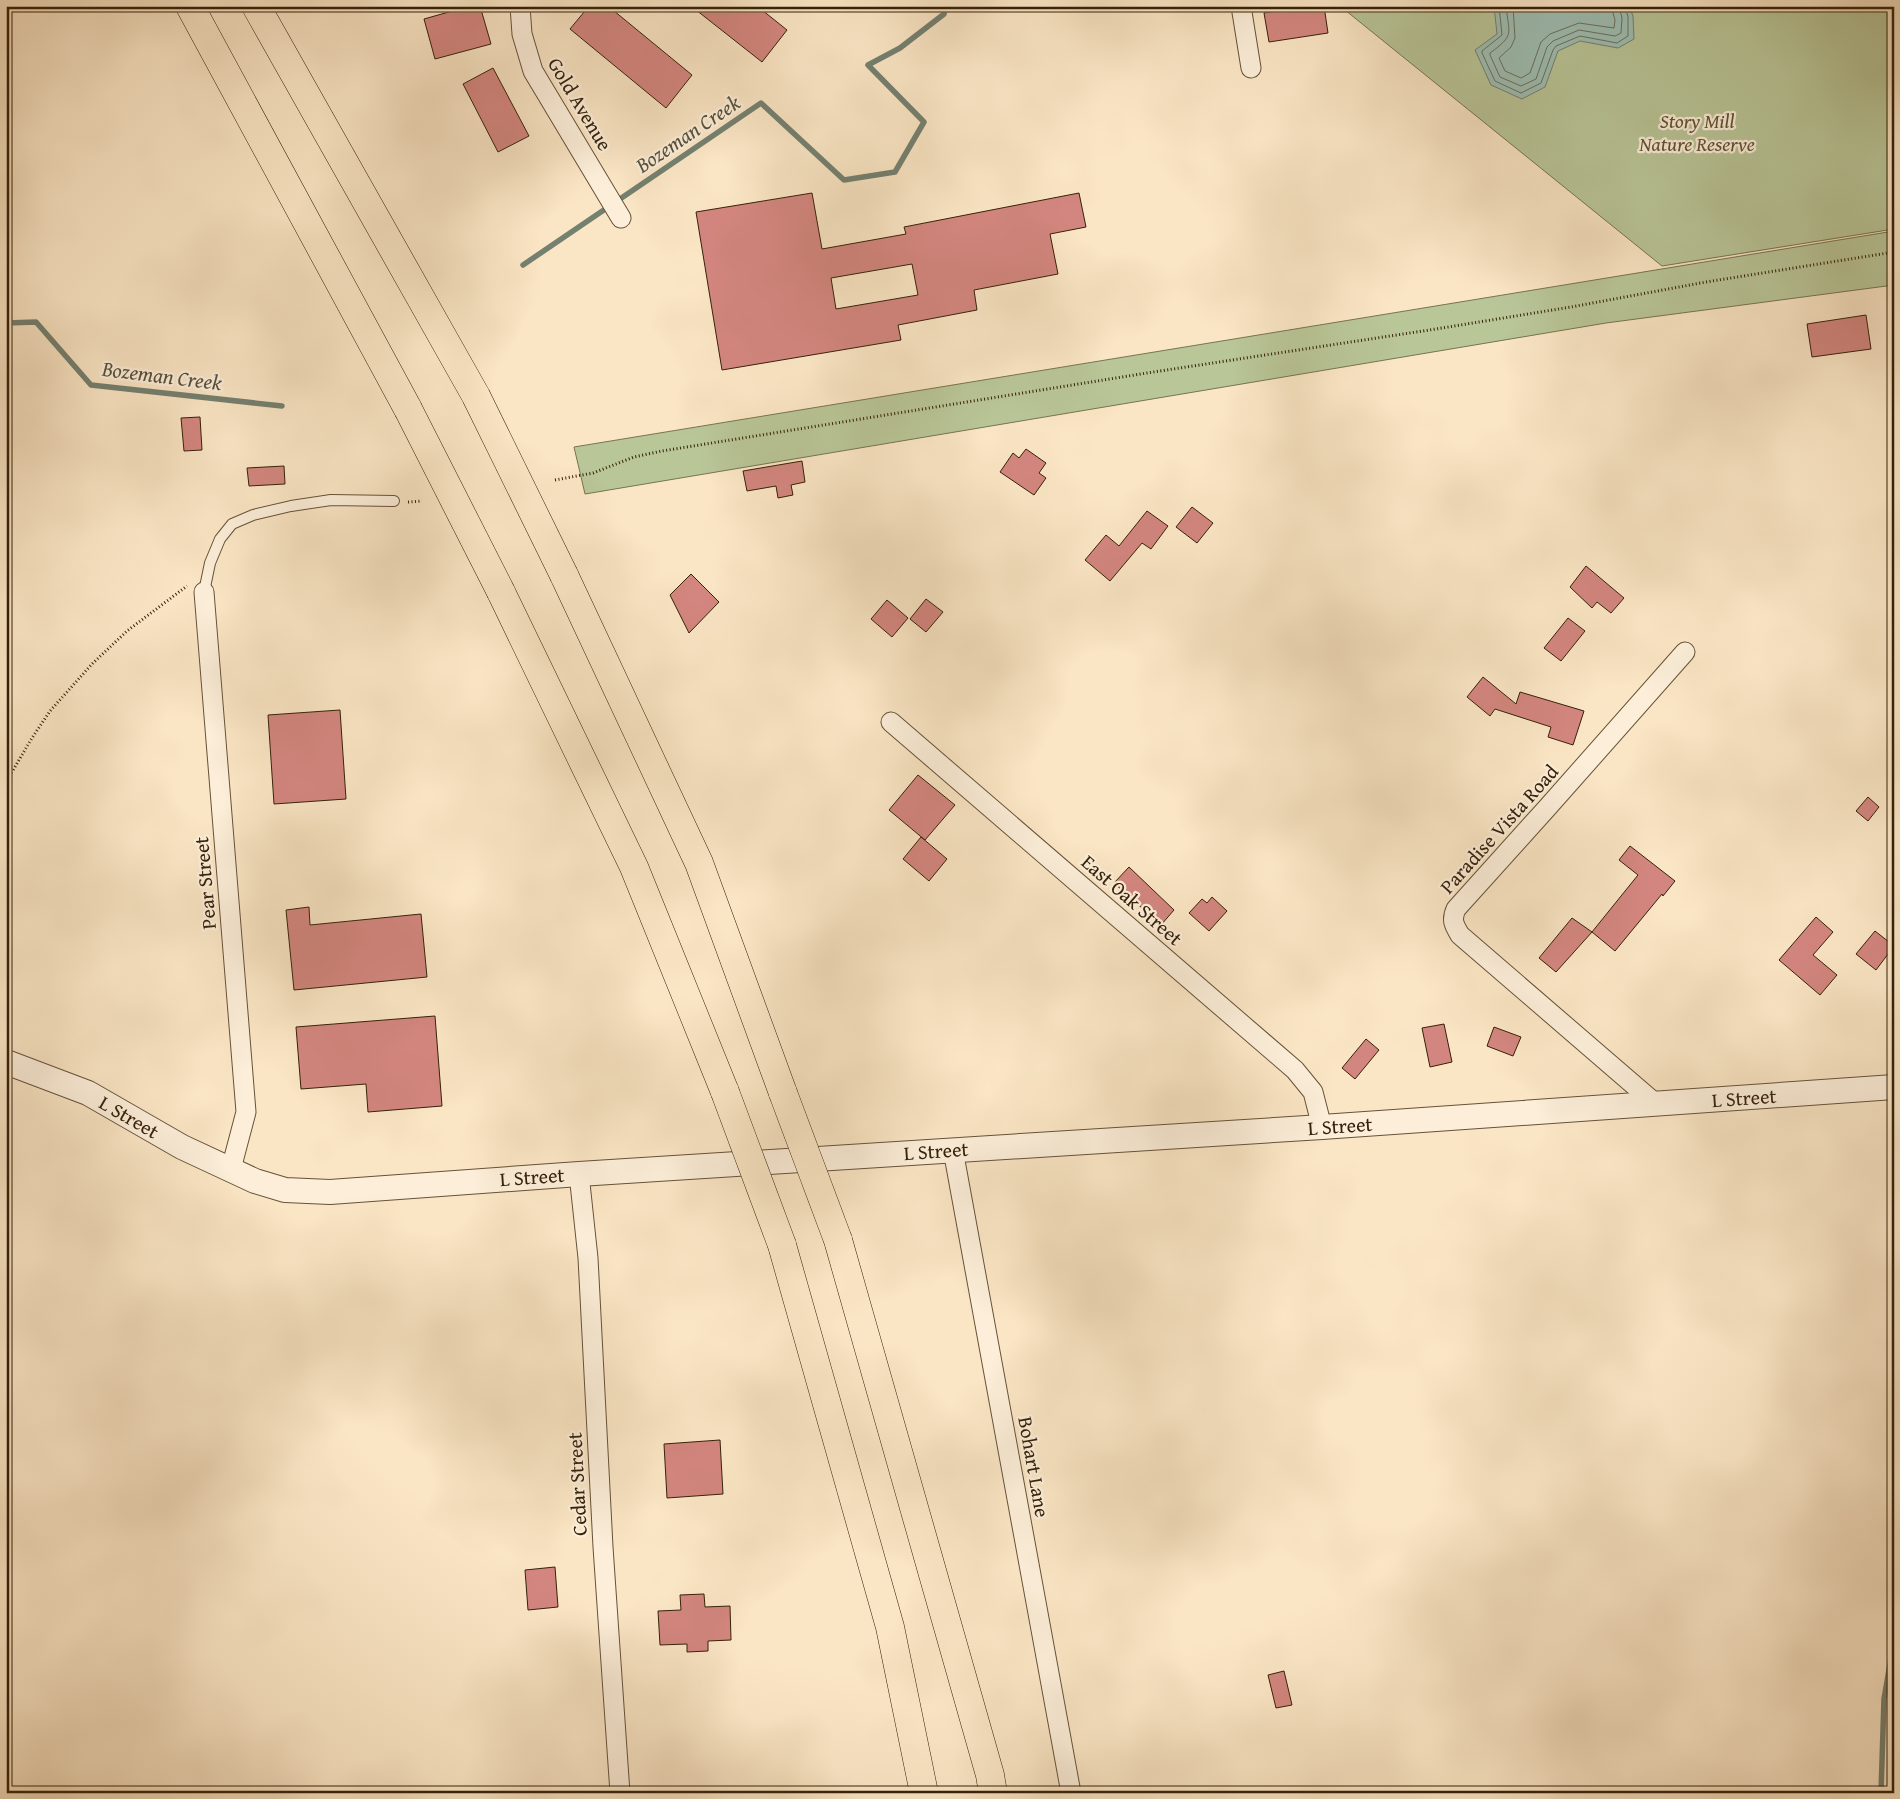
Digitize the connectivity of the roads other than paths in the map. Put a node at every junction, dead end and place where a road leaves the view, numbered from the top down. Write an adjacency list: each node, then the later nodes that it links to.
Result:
1 (190, 6): 19 (highway, bridge)
2 (256, 6): 20 (highway, bridge)
3 (520, 6): 6 (street, Gold Avenue)
4 (1241, 6): 5 (street)
5 (1251, 68)
6 (621, 218)
7 (394, 500): 8 (lane)
8 (204, 592): 16 (street, Pear Street)
9 (1685, 652): 13 (street, Paradise Vista Road)
10 (892, 722): 14 (street, East Oak Street)
11 (6, 1062): 16 (street, L Street)
12 (1894, 1087): 13 (street, L Street)
13 (1656, 1104): 14 (street, L Street)
14 (1322, 1127): 15 (street, L Street)
15 (953, 1150): 17 (street, L Street); 21 (street, Bohart Lane)
16 (231, 1169): 17 (street, L Street)
17 (579, 1174): 18 (street, Cedar Street)
18 (620, 1793)
19 (924, 1793)
20 (993, 1793)
21 (1070, 1793)

